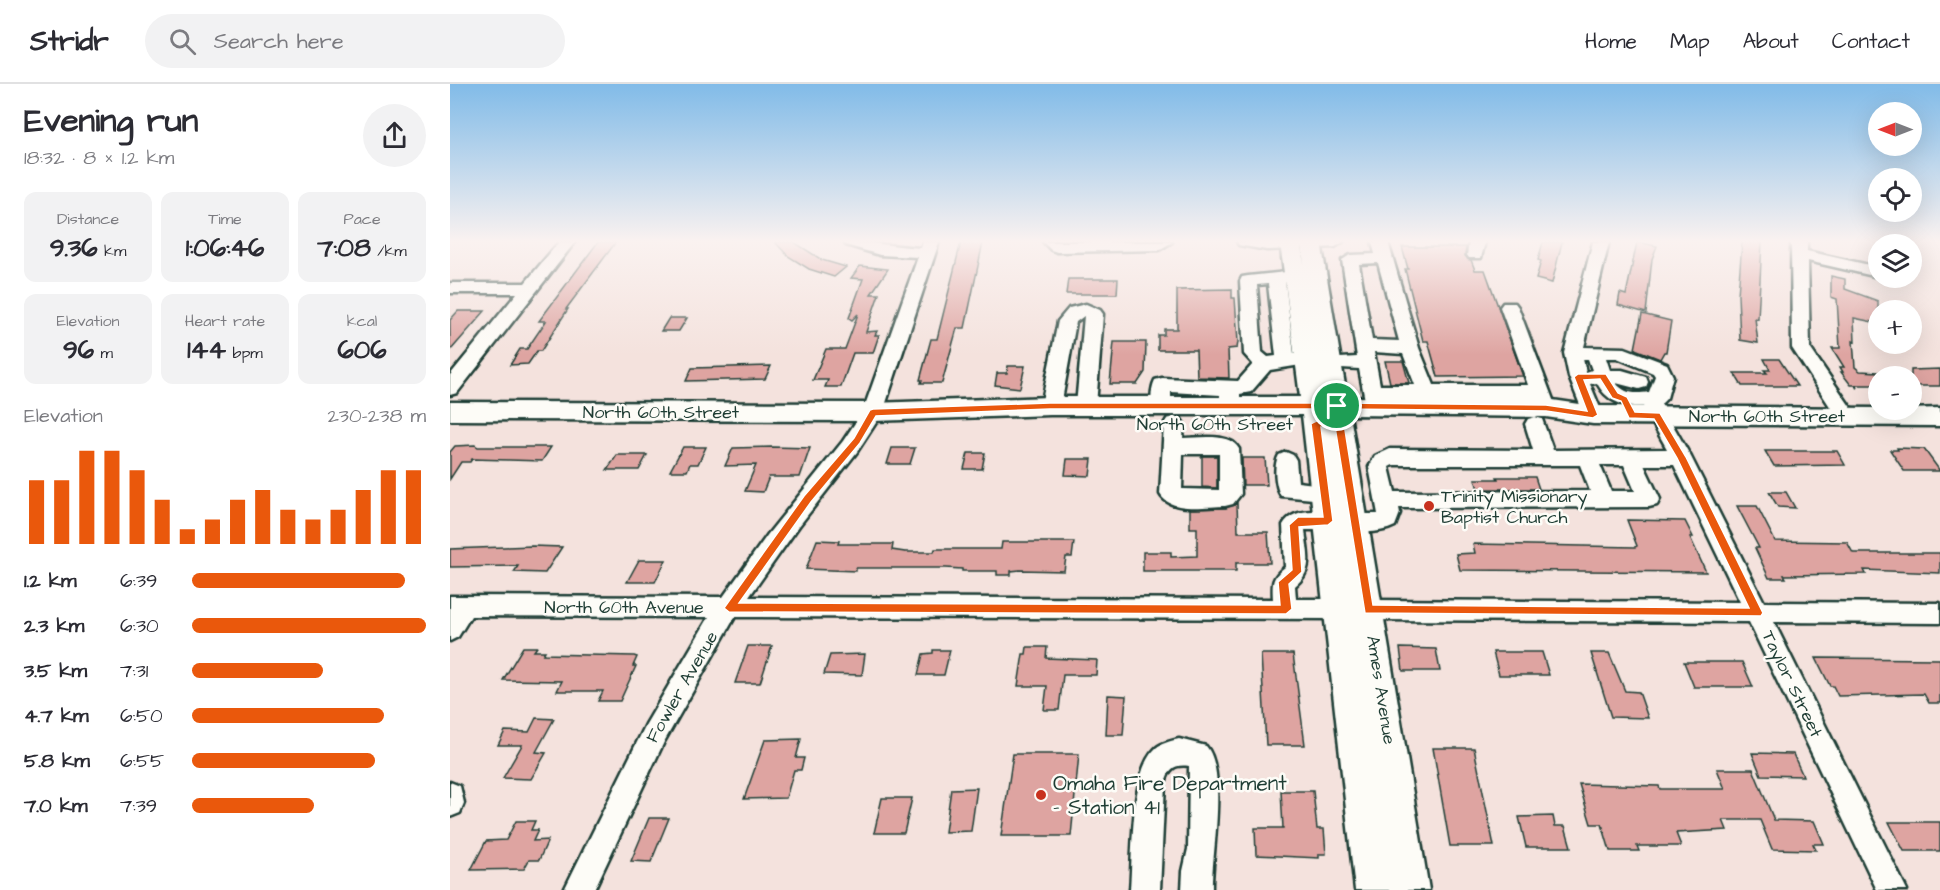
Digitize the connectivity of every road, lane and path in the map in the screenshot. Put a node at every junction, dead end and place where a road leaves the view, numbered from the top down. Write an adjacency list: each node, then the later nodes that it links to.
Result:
1 (537, 280): 11 (street)
2 (918, 280): 29 (street, Fowler Avenue)
3 (1261, 280): 18 (street)
4 (1286, 280): 17 (main road, Ames Avenue)
5 (1308, 280): 17 (main road, Ames Avenue)
6 (1353, 280): 16 (street)
7 (1390, 280): 13 (street)
8 (1592, 280): 14 (street)
9 (1800, 280): 33 (street)
10 (450, 288): 11 (street)
11 (530, 288): 20 (street)
12 (1509, 307): 27 (street)
13 (1410, 348): 16 (street); 24 (street)
14 (1573, 353): 15 (street); 19 (street)
15 (1595, 353): 21 (street); 21 (street)
16 (1366, 355): 17 (street); 23 (street)
17 (1308, 360): 18 (street); 31 (main road, Ames Avenue)
18 (1264, 364): 22 (street)
19 (1578, 377): 21 (street); 32 (street)
20 (450, 388)
21 (1634, 394): 32 (main road, North 60th Street); 33 (main road, North 60th Street); 35 (street, Taylor Street)
22 (1230, 397): 30 (main road, North 60th Street); 31 (main road, North 60th Street)
23 (1372, 399): 24 (main road, North 60th Street); 31 (main road, North 60th Street)
24 (1430, 400): 27 (main road, North 60th Street)
25 (1051, 406): 26 (main road, North 60th Street); 26 (street); 29 (main road, North 60th Street)
26 (1086, 406): 30 (main road, North 60th Street)
27 (1540, 408): 31 (main road, North 60th Street); 32 (main road, North 60th Street); 36 (street)
28 (450, 411): 29 (main road, North 60th Street)
29 (873, 412): 30 (main road, North 60th Street); 45 (street, Fowler Avenue)
30 (1168, 415): 31 (main road, North 60th Street)
31 (1326, 415): 40 (main road, Ames Avenue); 43 (main road, Ames Avenue)
32 (1593, 415)
33 (1847, 417): 34 (main road, North 60th Street)
34 (1940, 417)
35 (1681, 457): 38 (street); 49 (street, Taylor Street)
36 (1545, 458): 37 (street); 41 (street)
37 (1587, 458): 38 (street); 42 (street)
38 (1631, 458): 42 (street)
39 (1286, 460): 40 (street)
40 (1324, 492): 43 (main road, Ames Avenue)
41 (1384, 495): 42 (street); 43 (street)
42 (1604, 499)
43 (1342, 522): 46 (street); 47 (main road, Ames Avenue); 48 (main road, Ames Avenue)
44 (458, 606): 45 (street, North 60th Avenue); 51 (street)
45 (729, 608): 46 (street, North 60th Avenue); 54 (street, Fowler Avenue)
46 (1286, 609): 47 (street, North 60th Avenue)
47 (1339, 609): 57 (main road, Ames Avenue)
48 (1369, 610): 49 (street); 58 (main road, Ames Avenue)
49 (1757, 613): 50 (street); 59 (street, Taylor Street)
50 (1940, 614)
51 (450, 630)
52 (450, 796): 53 (street)
53 (450, 803)
54 (579, 890)
55 (1145, 890): 56 (street)
56 (1197, 890)
57 (1374, 890)
58 (1410, 890)
59 (1892, 890)

